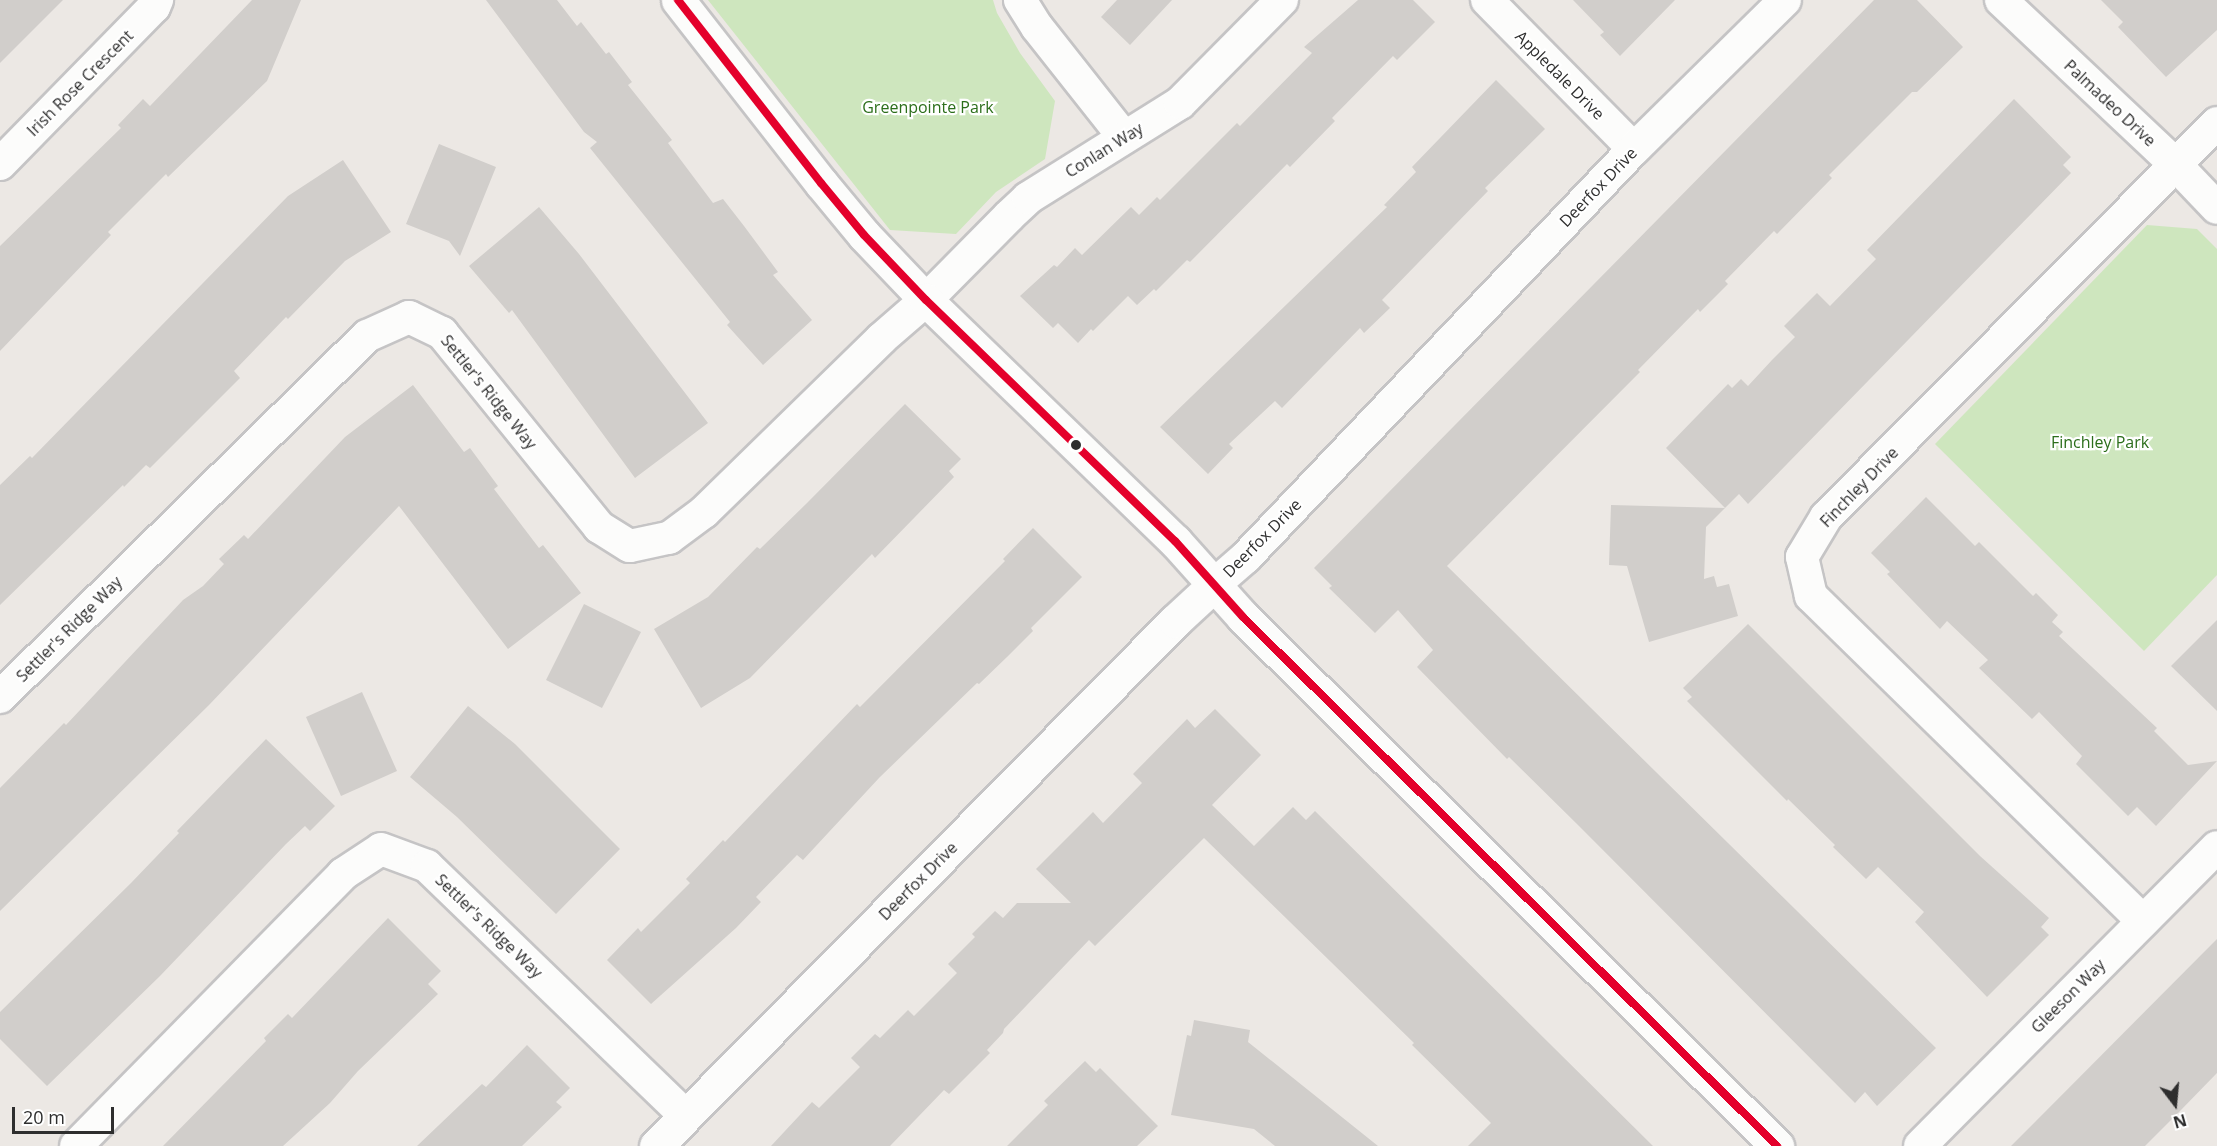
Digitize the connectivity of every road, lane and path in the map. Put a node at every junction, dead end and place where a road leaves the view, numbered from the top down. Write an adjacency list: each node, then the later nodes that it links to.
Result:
1 (157, 0): 11 (street, Irish Rose Crescent)
2 (678, 0): 14 (street)
3 (1020, 0): 9 (street)
4 (1282, 0): 9 (street, Conlan Way)
5 (1487, 0): 10 (street, Appledale Drive)
6 (1785, 0): 10 (street, Deerfox Drive)
7 (2001, 0): 12 (street, Palmadeo Drive)
8 (2217, 123): 12 (street)
9 (1124, 136): 14 (street, Conlan Way)
10 (1634, 149): 15 (street, Deerfox Drive)
11 (0, 164)
12 (2176, 165): 13 (street, Palmadeo Drive); 18 (street, Finchley Drive)
13 (2217, 208)
14 (926, 300): 15 (street); 16 (street, Settler's Ridge Way)
15 (1215, 584): 19 (street, Deerfox Drive); 22 (street)
16 (0, 697)
17 (2217, 847): 18 (street, Gleeson Way)
18 (2143, 921): 23 (street, Gleeson Way)
19 (686, 1116): 20 (street, Settler's Ridge Way); 21 (street, Deerfox Drive)
20 (76, 1146)
21 (656, 1146)
22 (1777, 1146)
23 (1920, 1146)

